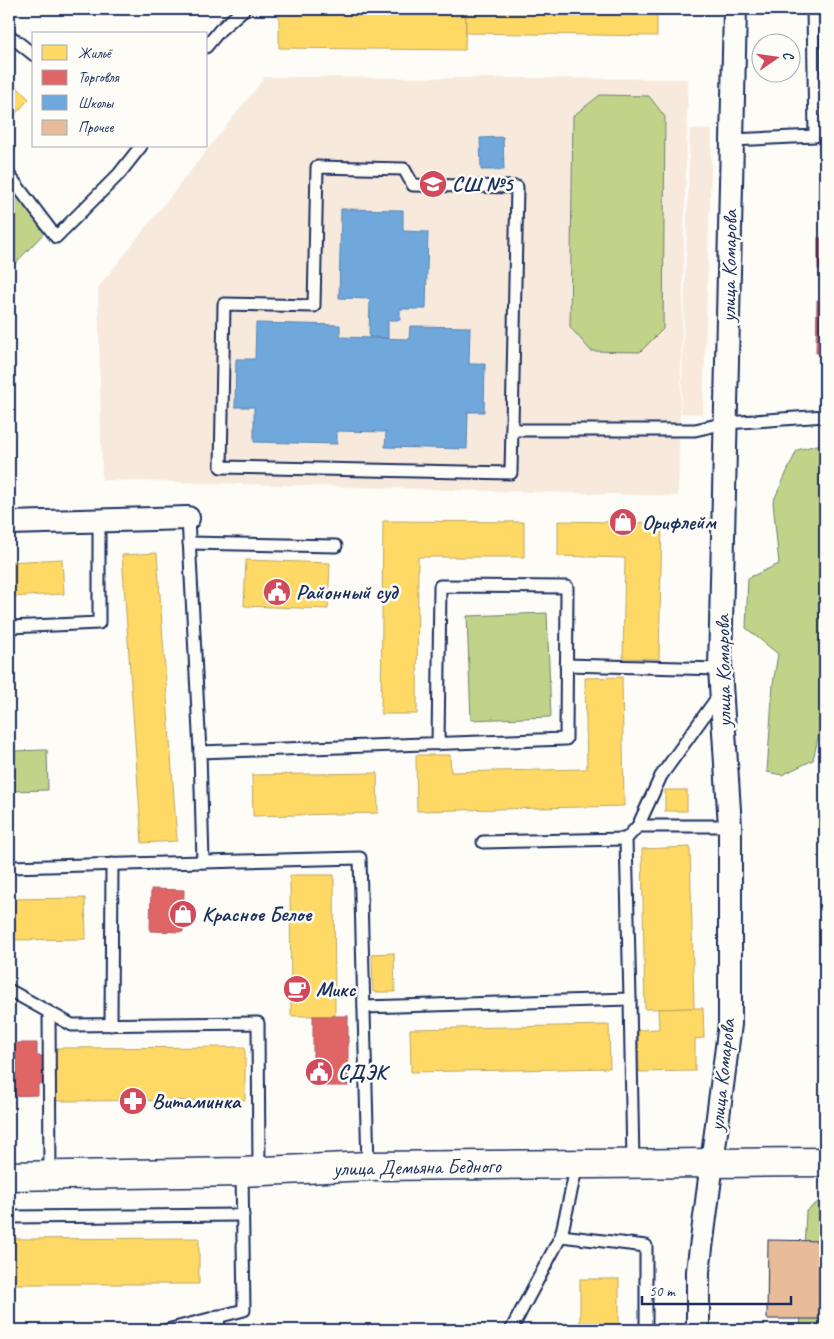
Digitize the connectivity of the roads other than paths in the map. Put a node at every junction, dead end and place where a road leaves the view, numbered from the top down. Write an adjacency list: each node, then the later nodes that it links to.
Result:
1 (244, 9): 5 (lane)
2 (735, 9): 8 (street, улица Комарова)
3 (813, 9): 7 (lane)
4 (9, 35): 6 (lane)
5 (208, 45)
6 (32, 53)
7 (820, 136): 8 (lane)
8 (732, 140): 12 (street, улица Комарова)
9 (139, 148): 10 (lane)
10 (9, 175)
11 (825, 416): 12 (lane)
12 (726, 423): 13 (lane); 21 (street, улица Комарова)
13 (512, 430): 13 (lane)
14 (188, 518): 15 (street); 17 (lane)
15 (99, 522): 16 (street); 19 (lane)
16 (9, 523)
17 (189, 543): 18 (lane); 24 (lane)
18 (336, 546)
19 (9, 628)
20 (566, 665): 21 (lane); 23 (lane); 23 (lane)
21 (720, 669): 22 (street, улица Комарова)
22 (722, 692): 25 (lane); 26 (street, улица Комарова)
23 (438, 744): 24 (lane)
24 (200, 752): 29 (lane)
25 (638, 826): 26 (lane); 27 (lane)
26 (730, 826): 39 (street, улица Комарова)
27 (626, 839): 28 (lane); 33 (lane)
28 (483, 842)
29 (203, 862): 30 (lane); 34 (lane)
30 (112, 864): 31 (lane); 36 (lane)
31 (9, 867)
32 (9, 990): 35 (lane)
33 (630, 998): 34 (lane); 38 (lane)
34 (364, 1007): 41 (lane)
35 (49, 1012): 36 (lane); 43 (lane)
36 (111, 1025): 42 (lane)
37 (825, 1162): 39 (street, улица Демьяна Бедного)
38 (633, 1163): 39 (street, улица Демьяна Бедного); 40 (street, улица Демьяна Бедного)
39 (712, 1163): 53 (street, улица Комарова)
40 (577, 1165): 41 (street, улица Демьяна Бедного); 47 (lane)
41 (368, 1166): 42 (street, улица Демьяна Бедного)
42 (251, 1171): 43 (street, улица Демьяна Бедного); 45 (lane)
43 (50, 1175): 44 (street, улица Демьяна Бедного)
44 (9, 1176)
45 (243, 1215): 46 (lane); 48 (lane)
46 (9, 1216)
47 (561, 1236): 51 (lane); 52 (lane)
48 (218, 1316): 49 (lane); 50 (lane)
49 (167, 1330)
50 (219, 1330)
51 (511, 1330)
52 (646, 1330)
53 (698, 1330)

